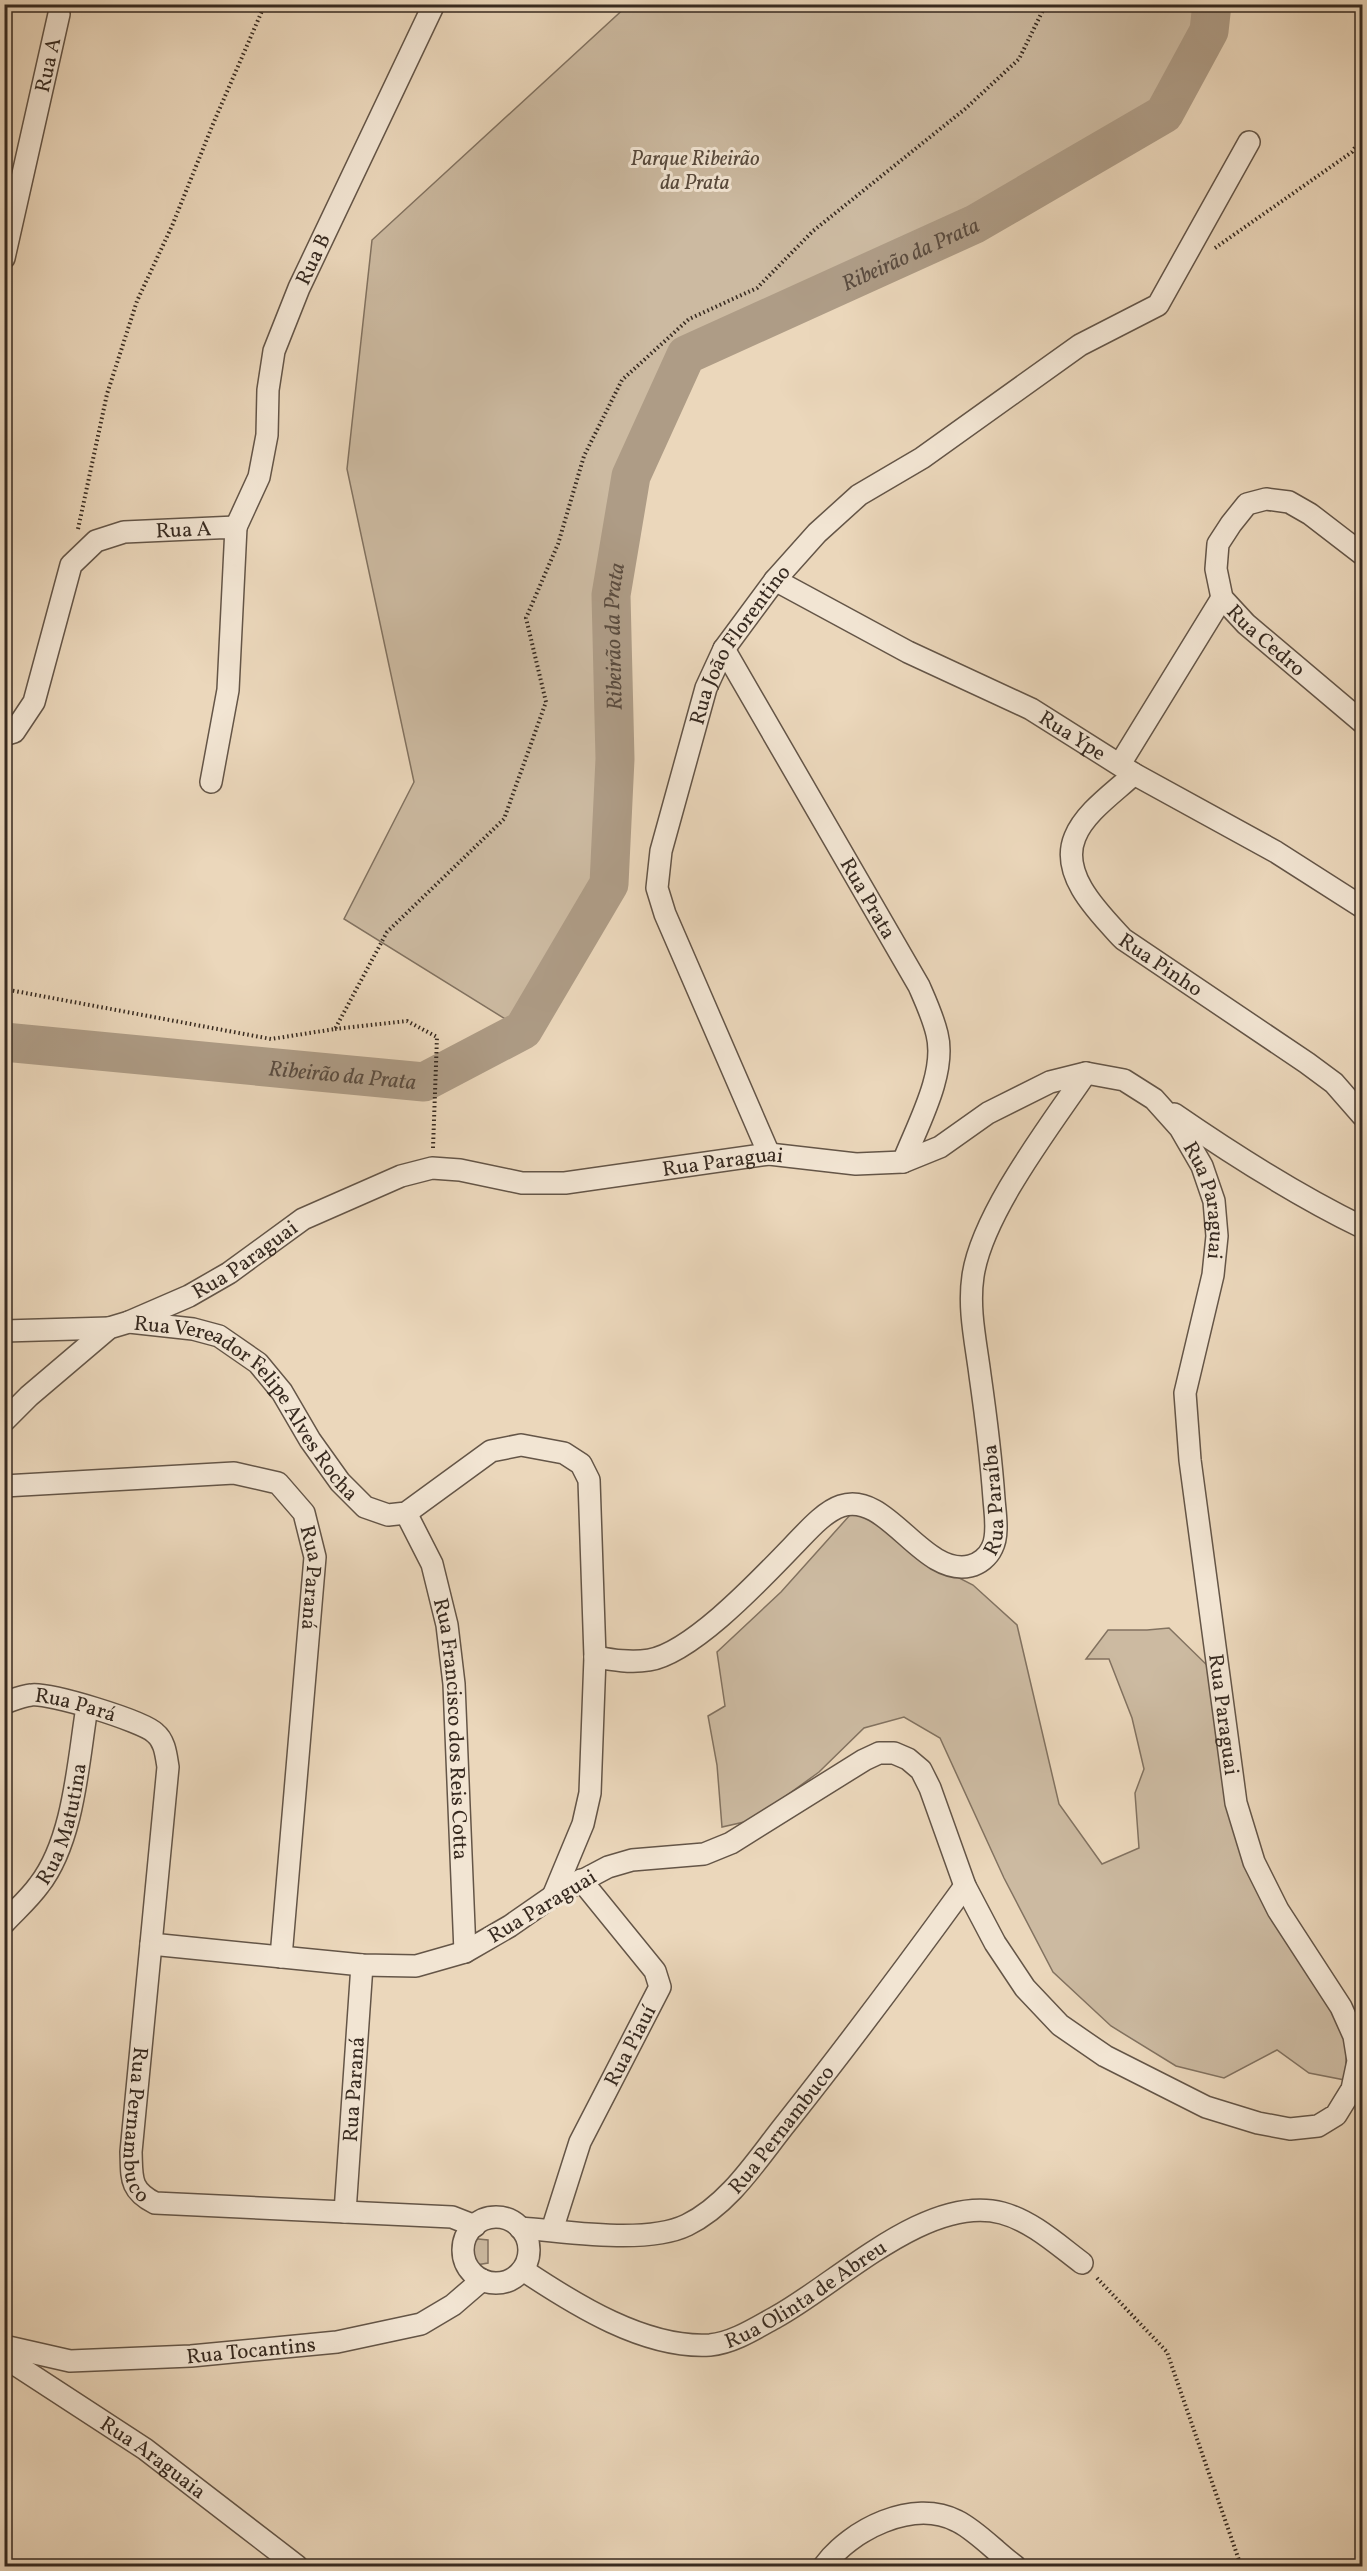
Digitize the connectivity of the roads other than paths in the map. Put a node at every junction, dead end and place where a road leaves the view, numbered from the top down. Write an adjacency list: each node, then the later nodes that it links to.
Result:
1 (434, 4): 5 (street, Rua B)
2 (59, 14): 4 (street, Rua A)
3 (1248, 141): 7 (street, Rua João Florentino)
4 (4, 258)
5 (236, 527): 11 (street, Rua A); 13 (street, Rua A)
6 (1362, 554): 8 (street, Rua Cedro)
7 (775, 580): 9 (street, Rua João Florentino); 12 (street, Rua Ype)
8 (1222, 598): 10 (street, Rua Cedro); 12 (street, Rua Pinho)
9 (724, 649): 18 (street, Rua João Florentino); 19 (street, Rua Prata)
10 (1362, 722)
11 (4, 735)
12 (1127, 769): 14 (street, Rua Ype); 17 (street, Rua Pinho)
13 (211, 782)
14 (1362, 907)
15 (1086, 1073): 16 (street, Rua Paraguai); 19 (street, Rua Paraguai); 27 (street, Rua Paraíba)
16 (1154, 1100): 20 (street); 34 (street, Rua Paraguai)
17 (1362, 1115)
18 (769, 1155): 19 (street, Rua Paraguai); 21 (street, Rua Paraguai)
19 (903, 1162)
20 (1362, 1227)
21 (129, 1322): 22 (street, Rua Vereador Felipe Alves Rocha); 26 (street, Rua Vereador Felipe Alves Rocha)
22 (109, 1328): 23 (street); 24 (street, Rua Vereador Felipe Alves Rocha)
23 (4, 1331)
24 (4, 1421)
25 (4, 1486): 39 (street, Rua Paraná)
26 (406, 1514): 27 (street); 38 (street, Rua Francisco dos Reis Cotta)
27 (595, 1657): 35 (street)
28 (4, 1686): 29 (street)
29 (33, 1694): 30 (street, Rua Pará); 31 (street, Rua Pará)
30 (4, 1703)
31 (87, 1707): 32 (street, Rua Pará); 36 (street, Rua Matutina)
32 (146, 1726): 37 (street, Rua Pernambuco)
33 (581, 1880): 34 (street, Rua Paraguai); 35 (street, Rua Paraguai); 44 (street, Rua Piauí)
34 (965, 1886): 44 (street, Rua Pernambuco)
35 (553, 1896): 38 (street, Rua Paraguai)
36 (4, 1923)
37 (151, 1944): 39 (street, Rua Paraguai); 41 (street, Rua Pernambuco)
38 (465, 1952): 40 (street, Rua Paraguai)
39 (281, 1957): 40 (street, Rua Paraguai)
40 (362, 1965): 41 (street, Rua Paraná)
41 (345, 2212): 42 (street, Rua Pernambuco)
42 (475, 2226): 43 (street); 47 (street)
43 (520, 2228): 44 (street, Rua Pernambuco); 46 (street)
44 (552, 2230)
45 (1083, 2263): 46 (street, Rua Olinta de Abreu)
46 (523, 2270): 47 (street)
47 (482, 2280): 48 (street, Rua Tocantins)
48 (4, 2346)
49 (4, 2357): 50 (street, Rua Araguaia)
50 (297, 2566)
51 (824, 2566): 52 (street)
52 (1014, 2566)

